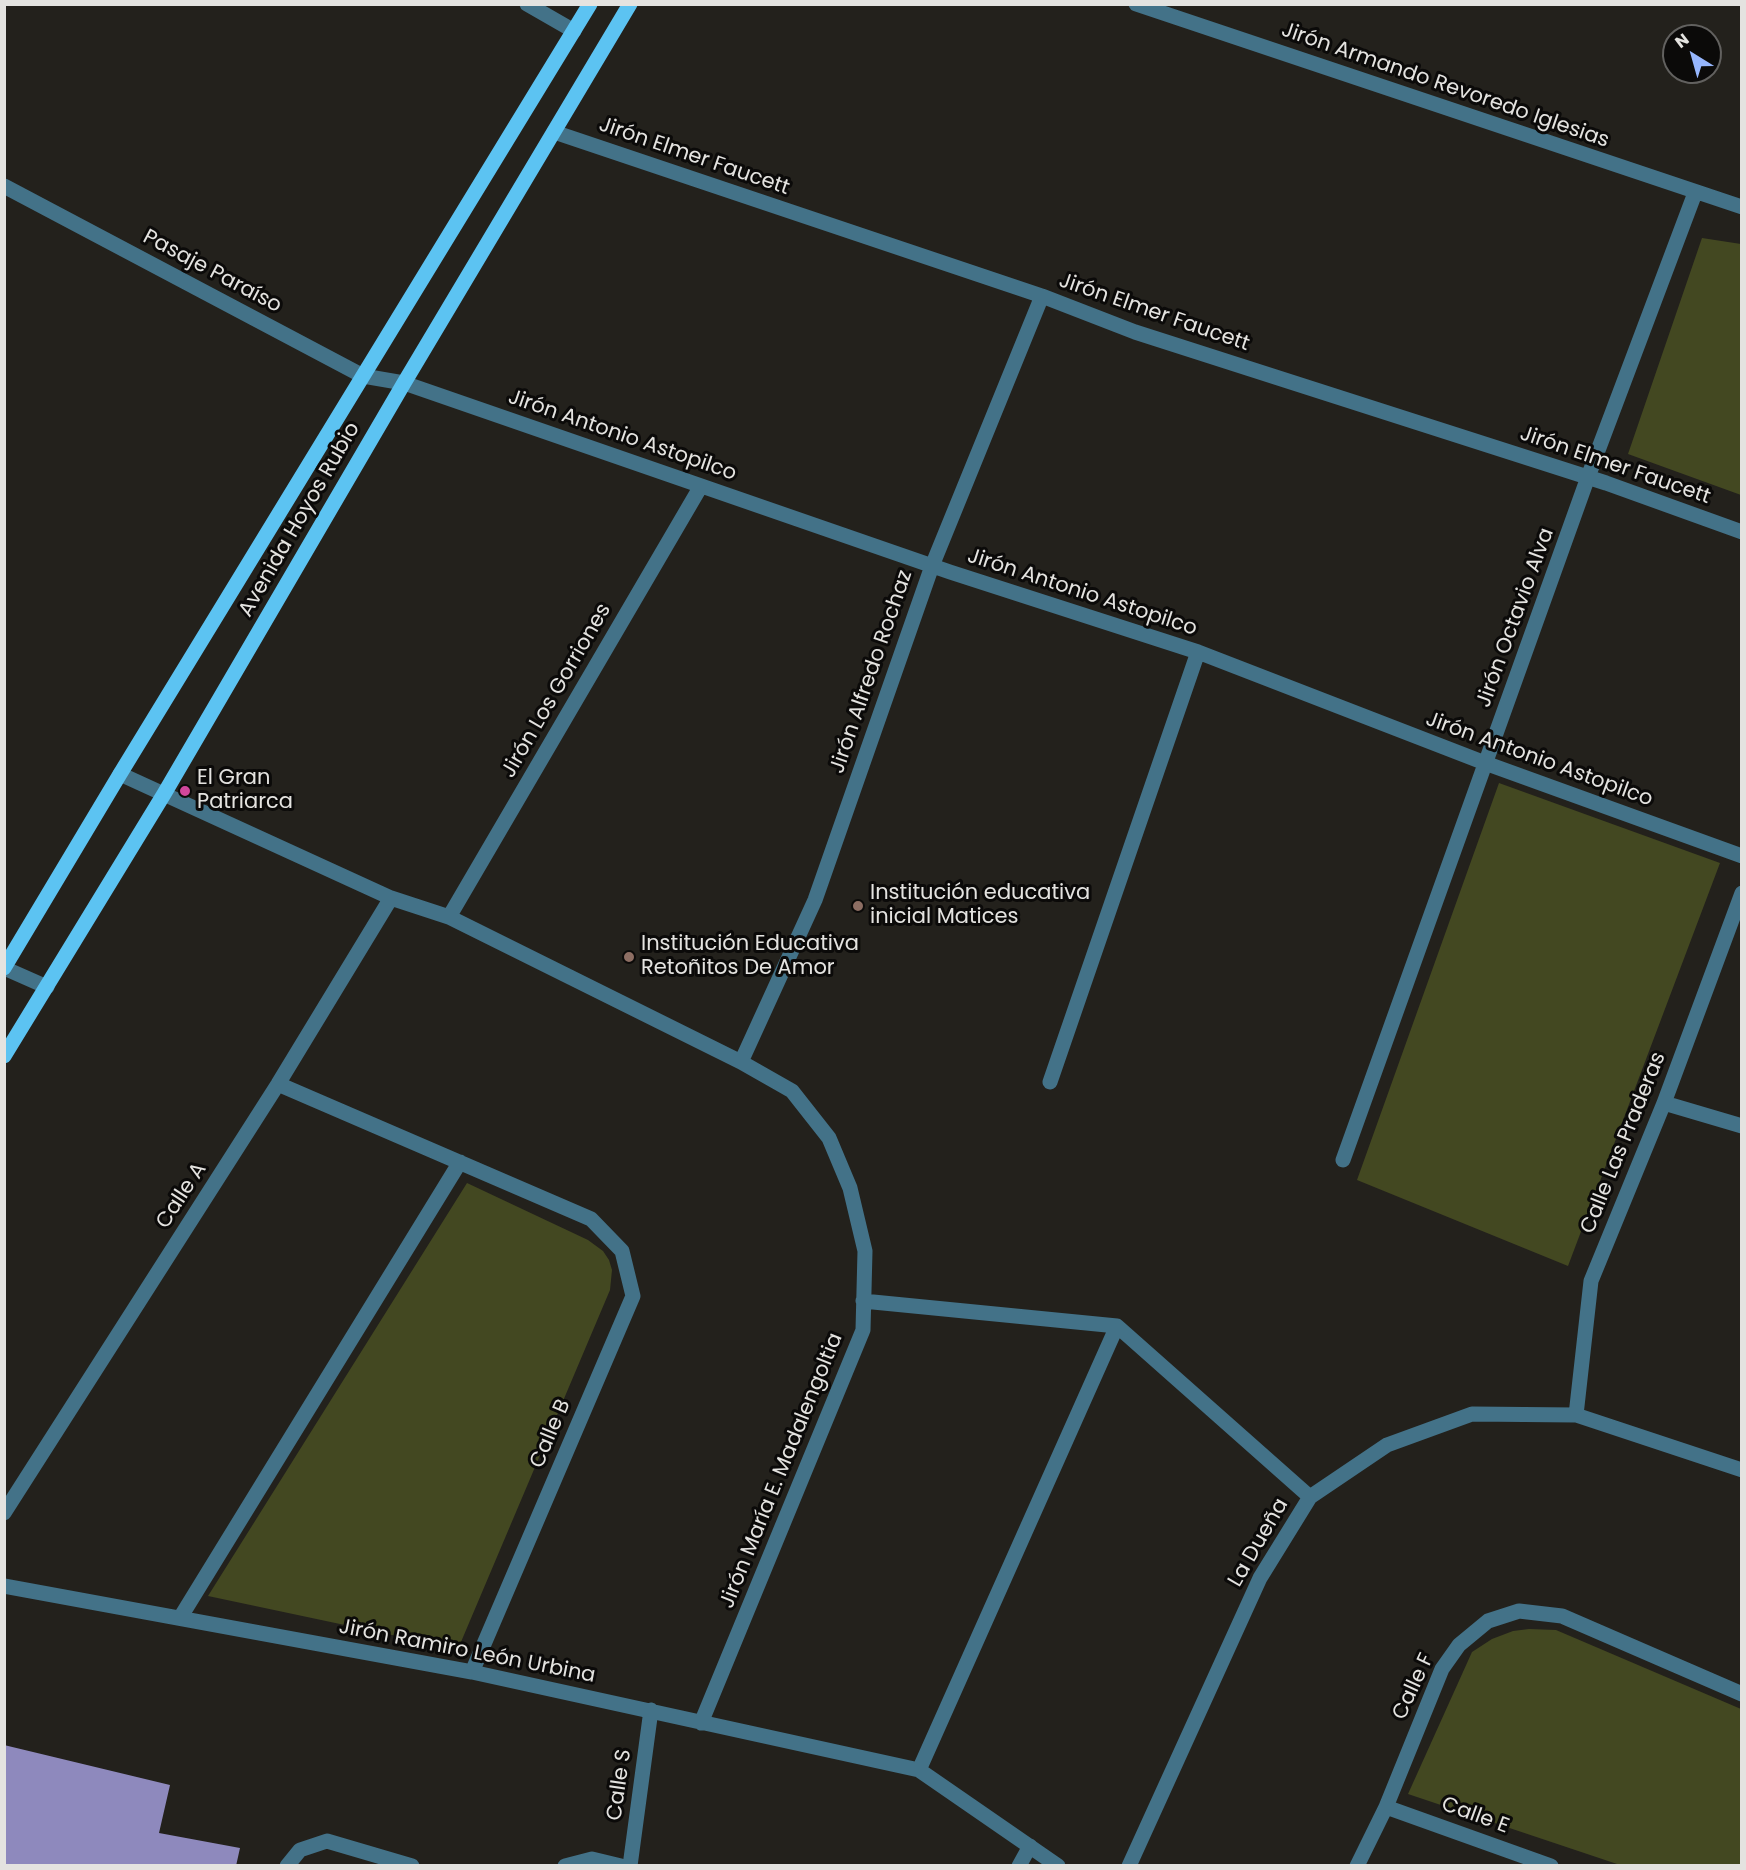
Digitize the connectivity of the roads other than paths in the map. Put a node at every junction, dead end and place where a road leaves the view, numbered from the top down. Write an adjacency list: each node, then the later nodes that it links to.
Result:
1 (527, 4): 5 (street)
2 (590, 4): 5 (main road, Avenida Hoyos Rubio)
3 (630, 4): 6 (main road, Avenida Hoyos Rubio)
4 (1136, 4): 8 (street, Jirón Armando Revoredo Iglesias)
5 (573, 31): 11 (main road, Avenida Hoyos Rubio)
6 (554, 132): 10 (street, Jirón Elmer Faucett); 12 (main road, Avenida Hoyos Rubio)
7 (4, 186): 11 (street, Pasaje Paraíso)
8 (1695, 193): 9 (street, Jirón Armando Revoredo Iglesias); 13 (street, Jirón Octavio Alva)
9 (1742, 207)
10 (1042, 296): 13 (street, Jirón Elmer Faucett); 16 (street, Jirón Alfredo Rochaz)
11 (363, 376): 12 (street, Pasaje Paraíso); 19 (main road, Avenida Hoyos Rubio)
12 (404, 383): 14 (street, Jirón Antonio Astopilco); 20 (main road, Avenida Hoyos Rubio)
13 (1588, 477): 15 (street, Jirón Elmer Faucett); 18 (street, Jirón Octavio Alva)
14 (701, 486): 16 (street, Jirón Antonio Astopilco); 24 (street, Jirón Los Gorriones)
15 (1742, 532)
16 (932, 566): 17 (street, Jirón Antonio Astopilco); 28 (street, Jirón Alfredo Rochaz)
17 (1198, 652): 18 (street, Jirón Antonio Astopilco); 29 (street)
18 (1485, 763): 21 (street, Jirón Antonio Astopilco); 33 (street, Jirón Octavio Alva)
19 (120, 774): 20 (street, Jirón María E. Madalengoltia); 25 (main road, Avenida Hoyos Rubio)
20 (164, 794): 23 (street, Jirón María E. Madalengoltia); 26 (main road, Avenida Hoyos Rubio)
21 (1742, 856)
22 (1742, 893): 31 (street, Calle Las Praderas)
23 (392, 898): 24 (street, Jirón María E. Madalengoltia); 30 (street, Calle A)
24 (449, 917): 28 (street, Jirón María E. Madalengoltia)
25 (4, 968): 26 (street)
26 (47, 987): 27 (main road, Avenida Hoyos Rubio)
27 (4, 1056)
28 (741, 1062): 35 (street, Jirón María E. Madalengoltia)
29 (1050, 1082)
30 (278, 1084): 34 (street); 40 (street, Calle A)
31 (1664, 1103): 32 (street); 37 (street, Calle Las Praderas)
32 (1742, 1126)
33 (1344, 1160)
34 (460, 1162): 42 (street); 43 (street, Calle B)
35 (863, 1301): 36 (street); 46 (street, Jirón María E. Madalengoltia)
36 (1116, 1326): 39 (street); 47 (street)
37 (1576, 1415): 38 (street, La Dueña); 39 (street, La Dueña)
38 (1742, 1470)
39 (1310, 1497): 57 (street, La Dueña)
40 (4, 1513)
41 (4, 1586): 42 (street, Jirón Ramiro León Urbina)
42 (180, 1618): 43 (street, Jirón Ramiro León Urbina)
43 (472, 1672): 45 (street, Jirón Ramiro León Urbina)
44 (1742, 1694): 48 (street, Calle F)
45 (651, 1710): 46 (street, Jirón Ramiro León Urbina); 54 (street, Calle S)
46 (701, 1723): 47 (street, Jirón Ramiro León Urbina)
47 (919, 1770): 49 (street)
48 (1386, 1807): 58 (street, Calle F); 59 (street, Calle E)
49 (1030, 1846): 55 (street); 56 (street)
50 (287, 1866): 51 (street)
51 (412, 1866)
52 (565, 1866): 53 (street)
53 (621, 1866)
54 (630, 1866)
55 (1019, 1866)
56 (1058, 1866)
57 (1129, 1866)
58 (1357, 1866)
59 (1551, 1866)

